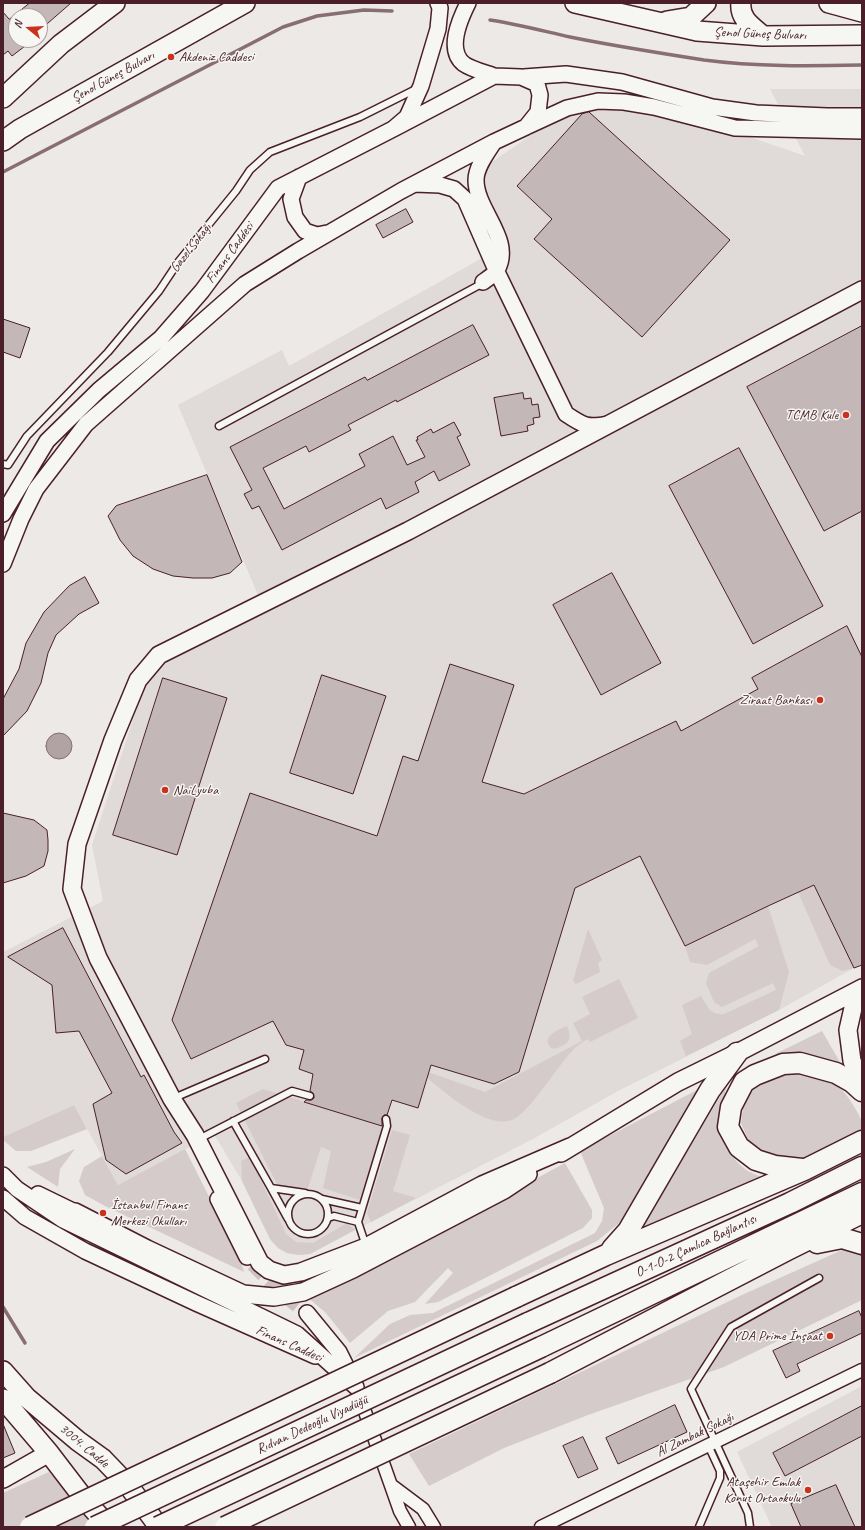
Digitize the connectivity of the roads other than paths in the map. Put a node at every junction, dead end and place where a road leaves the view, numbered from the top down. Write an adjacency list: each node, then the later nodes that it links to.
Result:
1 (115, 3): 16 (main road)
2 (245, 3): 21 (main road, Şenol Güneş Bulvarı)
3 (438, 3): 15 (street, Finans Caddesi)
4 (468, 3): 13 (street)
5 (575, 3): 10 (main road, Şenol Güneş Bulvarı)
6 (706, 3): 10 (main road)
7 (741, 3): 12 (main road)
8 (829, 3): 9 (main road)
9 (862, 12)
10 (659, 22): 12 (main road, Şenol Güneş Bulvarı)
11 (862, 35): 12 (main road, Şenol Güneş Bulvarı)
12 (763, 36)
13 (494, 76): 14 (street); 19 (street)
14 (521, 77): 17 (street); 18 (street)
15 (421, 86): 19 (street, Finans Caddesi); 32 (lane, Gazel Sokağı)
16 (3, 98)
17 (862, 116)
18 (526, 127): 20 (street); 22 (street)
19 (393, 129): 23 (street, Finans Caddesi)
20 (862, 131)
21 (3, 141)
22 (494, 142): 24 (street, Finans Caddesi); 26 (street)
23 (300, 177): 25 (street); 33 (street, Finans Caddesi)
24 (414, 184): 25 (street, Finans Caddesi); 26 (street)
25 (330, 232): 34 (street, Finans Caddesi)
26 (494, 266): 27 (street); 28 (street)
27 (483, 282): 28 (street); 31 (lane)
28 (503, 285): 30 (street)
29 (862, 290): 30 (main road)
30 (612, 423): 42 (main road)
31 (219, 426)
32 (3, 464)
33 (3, 514)
34 (3, 564)
35 (862, 988): 37 (main road)
36 (862, 995): 39 (main road)
37 (737, 1053): 47 (main road); 66 (highway)
38 (264, 1058): 42 (lane)
39 (862, 1084)
40 (862, 1091): 49 (highway)
41 (310, 1096): 44 (lane)
42 (172, 1099): 45 (main road); 67 (street)
43 (386, 1119): 57 (lane)
44 (233, 1121): 45 (lane); 52 (lane)
45 (197, 1140): 64 (main road)
46 (862, 1141): 49 (highway)
47 (570, 1147): 58 (main road); 64 (main road)
48 (862, 1167): 70 (highway, O-1-O-2 Çamlıca Bağlantısı)
49 (804, 1170): 66 (highway)
50 (3, 1172): 58 (street)
51 (3, 1175): 72 (street, Finans Caddesi)
52 (271, 1188): 54 (lane); 61 (lane)
53 (862, 1193): 71 (highway, O-1-O-2 Çamlıca Bağlantısı)
54 (309, 1194): 56 (lane); 61 (lane)
55 (3, 1198): 72 (street, Finans Caddesi)
56 (322, 1199): 57 (lane); 60 (lane)
57 (362, 1208): 62 (lane)
58 (75, 1212)
59 (862, 1214): 65 (highway)
60 (328, 1218): 61 (lane); 62 (lane)
61 (290, 1222)
62 (358, 1222): 64 (lane)
63 (862, 1244): 65 (highway)
64 (366, 1246)
65 (789, 1249): 88 (highway, bridge)
66 (606, 1254): 84 (highway, bridge)
67 (247, 1257)
68 (819, 1278): 78 (lane)
69 (307, 1313): 75 (street)
70 (528, 1323): 85 (highway, Rıdvan Dedeoğlu Viyadüğü, bridge)
71 (541, 1347): 87 (highway, Rıdvan Dedeoğlu Viyadüğü, bridge)
72 (328, 1362): 75 (street)
73 (3, 1370): 77 (main road, 3004. Cadde)
74 (862, 1370): 78 (street, Al Zambak Sokağı)
75 (356, 1387): 83 (street)
76 (6, 1408): 79 (main road, 3004. Cadde)
77 (78, 1441): 79 (main road); 87 (main road, 3004. Cadde)
78 (711, 1443): 81 (lane); 82 (lane); 91 (street, Al Zambak Sokağı)
79 (49, 1453): 80 (main road); 86 (main road, 3004. Cadde)
80 (3, 1478)
81 (717, 1484): 82 (lane); 92 (lane)
82 (734, 1484): 93 (lane)
83 (390, 1485): 89 (street); 90 (street)
84 (30, 1527)
85 (95, 1527)
86 (109, 1527)
87 (159, 1527)
88 (225, 1527)
89 (409, 1527)
90 (434, 1527)
91 (541, 1527)
92 (699, 1527)
93 (750, 1527)

